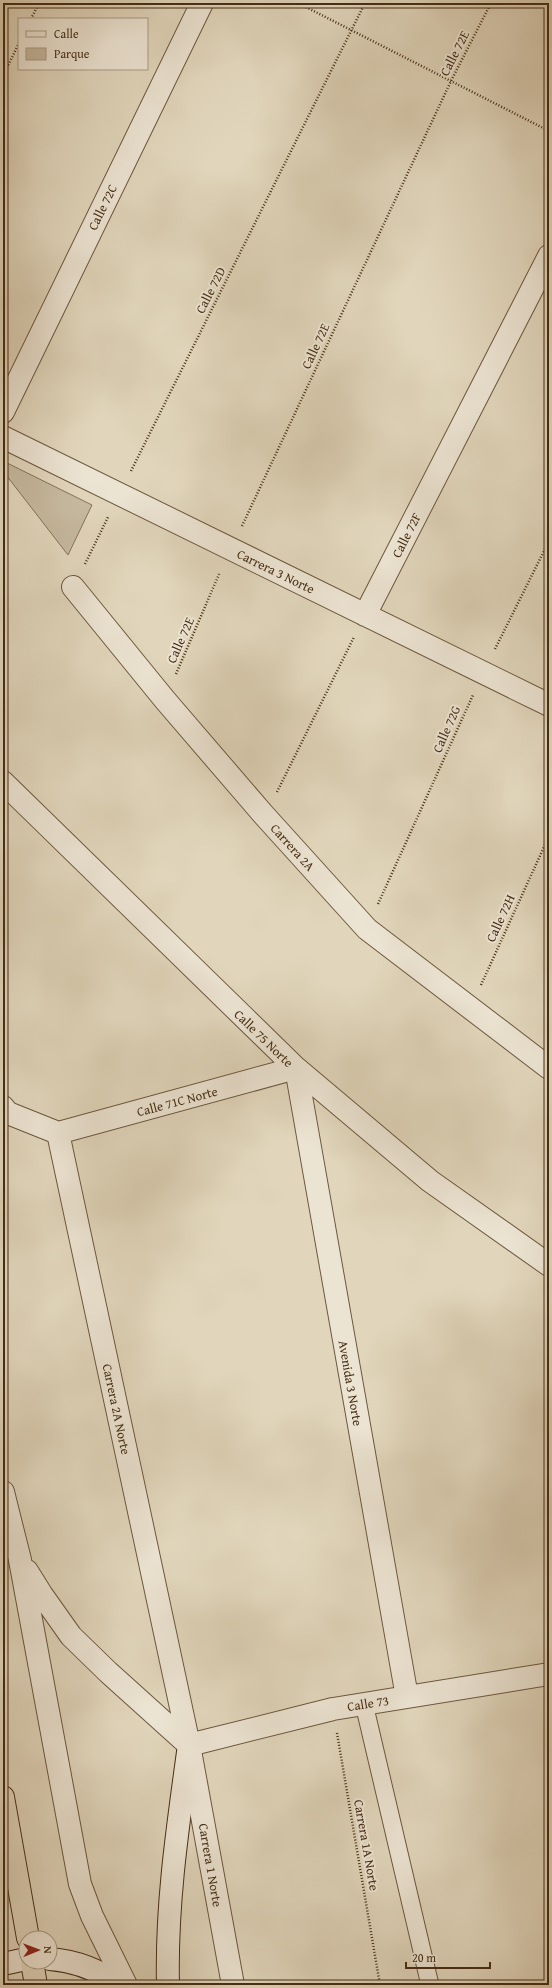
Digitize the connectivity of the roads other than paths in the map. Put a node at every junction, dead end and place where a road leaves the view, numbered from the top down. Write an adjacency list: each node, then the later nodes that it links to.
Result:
1 (202, 3): 3 (street, Calle 72C)
2 (549, 256): 6 (street, Calle 72F)
3 (3, 412)
4 (3, 437): 6 (street, Carrera 3 Norte)
5 (74, 587): 10 (street, Carrera 2A)
6 (365, 615): 7 (street, Carrera 3 Norte)
7 (549, 705)
8 (3, 782): 9 (street, Calle 75 Norte)
9 (296, 1068): 12 (street, Calle 71C Norte); 13 (street, Calle 75 Norte); 17 (street, Avenida 3 Norte)
10 (549, 1068)
11 (3, 1107): 12 (street)
12 (58, 1133): 19 (street, Carrera 2A Norte)
13 (549, 1265)
14 (3, 1492): 15 (street)
15 (20, 1560): 19 (street); 28 (street)
16 (549, 1674): 17 (street, Calle 73)
17 (407, 1697): 18 (street, Calle 73)
18 (364, 1704): 19 (street, Calle 73); 31 (lane)
19 (189, 1745): 29 (street); 30 (street, Carrera 1 Norte)
20 (3, 1797): 21 (highway)
21 (27, 1930)
22 (18, 1961): 24 (street)
23 (58, 1961): 27 (street)
24 (3, 1964)
25 (33, 1970): 26 (highway)
26 (36, 1985)
27 (120, 1985)
28 (126, 1985)
29 (168, 1985)
30 (233, 1985)
31 (430, 1985)

